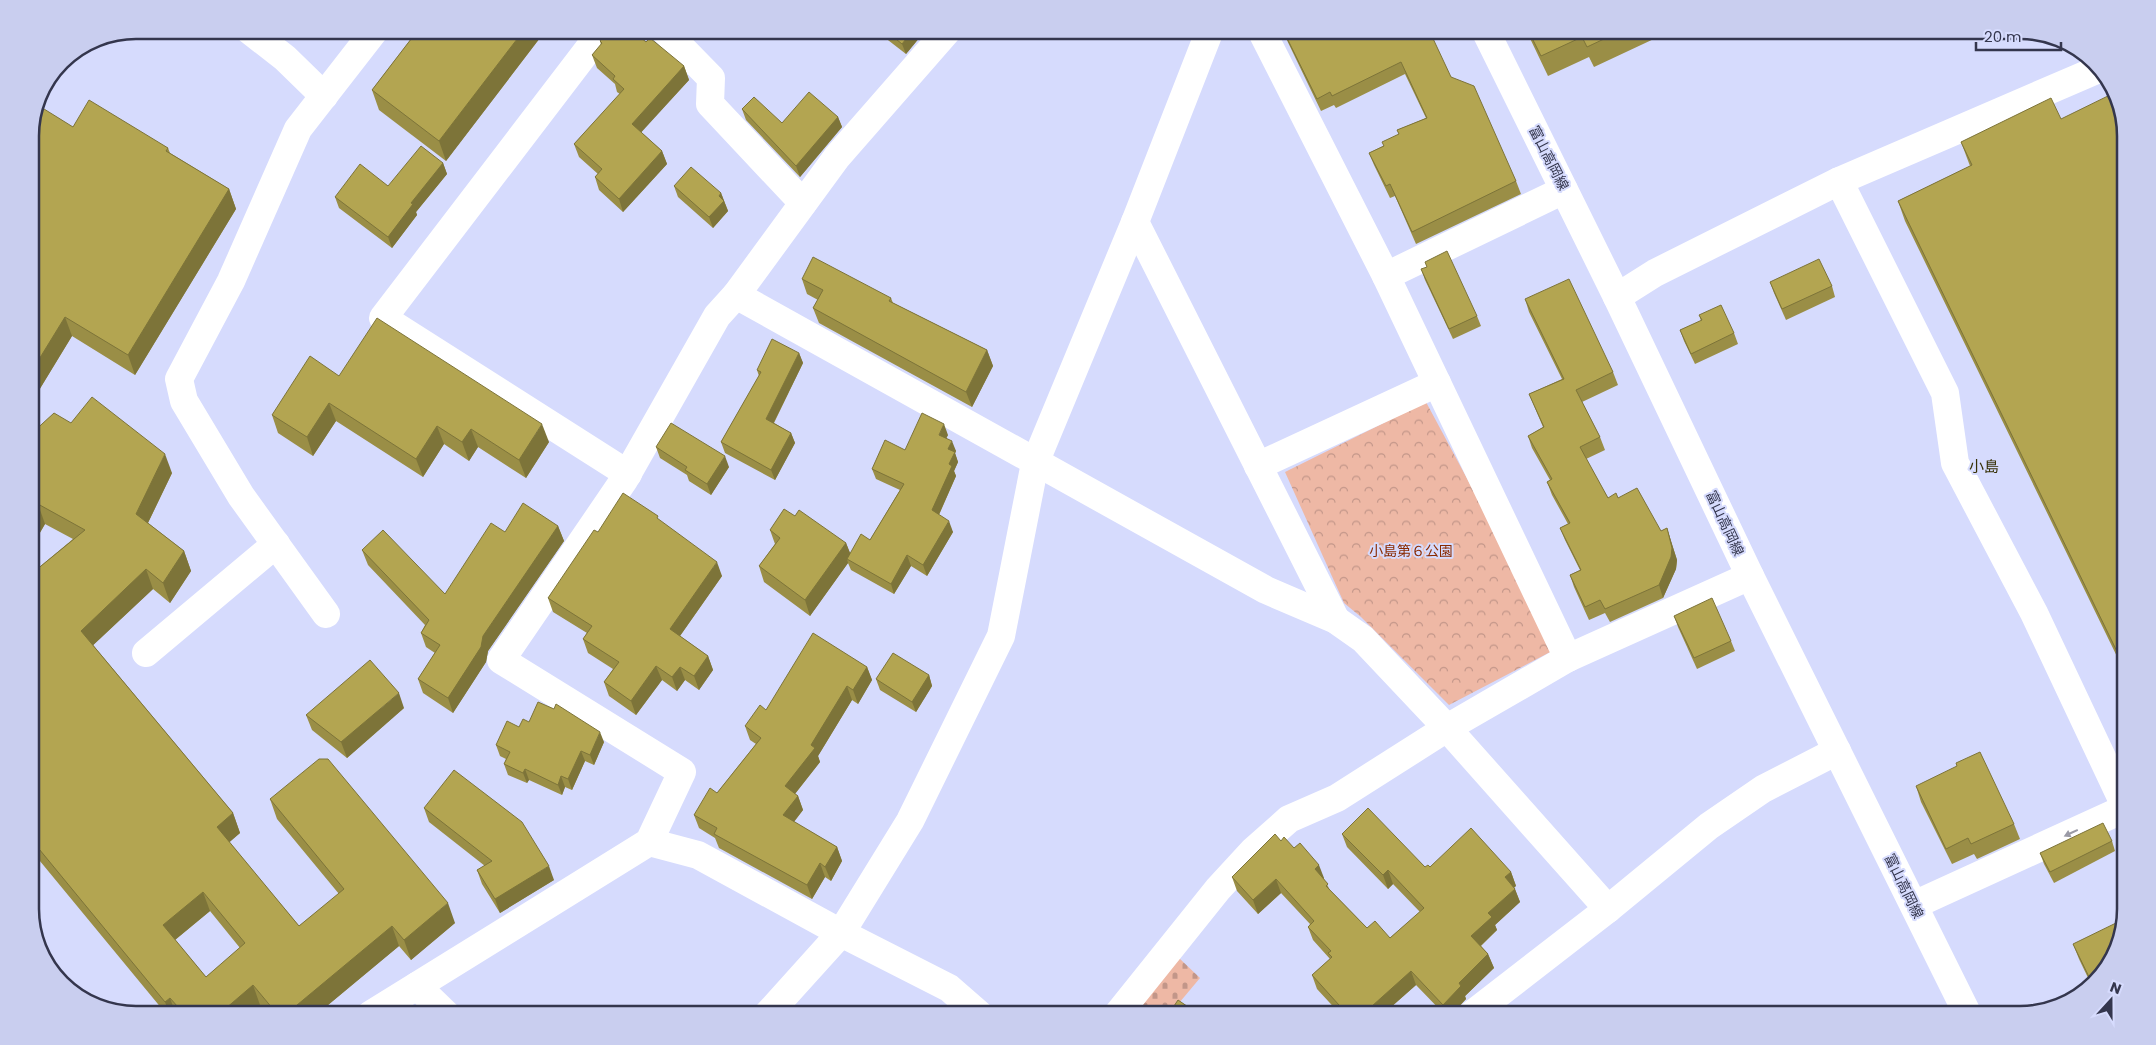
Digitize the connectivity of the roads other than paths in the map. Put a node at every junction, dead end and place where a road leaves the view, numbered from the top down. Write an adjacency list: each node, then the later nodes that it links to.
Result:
1 (261, 39): 10 (street)
2 (368, 39): 10 (street)
3 (595, 39): 21 (street)
4 (673, 39): 13 (street)
5 (940, 39): 13 (street)
6 (1206, 39): 14 (street)
7 (1266, 39): 15 (street)
8 (1488, 39): 12 (street, 富山高岡線)
9 (2092, 71): 11 (street)
10 (324, 96): 22 (street)
11 (1840, 181): 17 (street); 30 (street)
12 (1564, 190): 15 (street); 17 (street, 富山高岡線)
13 (803, 203): 16 (street)
14 (1135, 222): 19 (street); 20 (street)
15 (1386, 276): 18 (street)
16 (736, 295): 19 (street); 21 (street)
17 (1617, 297): 23 (street, 富山高岡線)
18 (1436, 383): 20 (street); 27 (street)
19 (1035, 463): 25 (street); 35 (street)
20 (1258, 466): 25 (street)
21 (628, 474): 32 (street)
22 (276, 544): 24 (street); 26 (street)
23 (1750, 576): 27 (street); 29 (street, 富山高岡線)
24 (326, 614)
25 (1336, 620): 28 (street)
26 (146, 653)
27 (1568, 658): 28 (street)
28 (1447, 728): 34 (street); 41 (street)
29 (1837, 751): 33 (street, 富山高岡線); 34 (street)
30 (2117, 799)
31 (2117, 812): 33 (street, one-way to 33)
32 (649, 842): 35 (street); 36 (street)
33 (1914, 905): 43 (street, 富山高岡線)
34 (1608, 909): 42 (street)
35 (842, 933): 39 (street); 40 (street)
36 (418, 986): 37 (street); 38 (street)
37 (385, 1006)
38 (438, 1006)
39 (775, 1006)
40 (970, 1006)
41 (1124, 1006)
42 (1483, 1006)
43 (1964, 1006)

